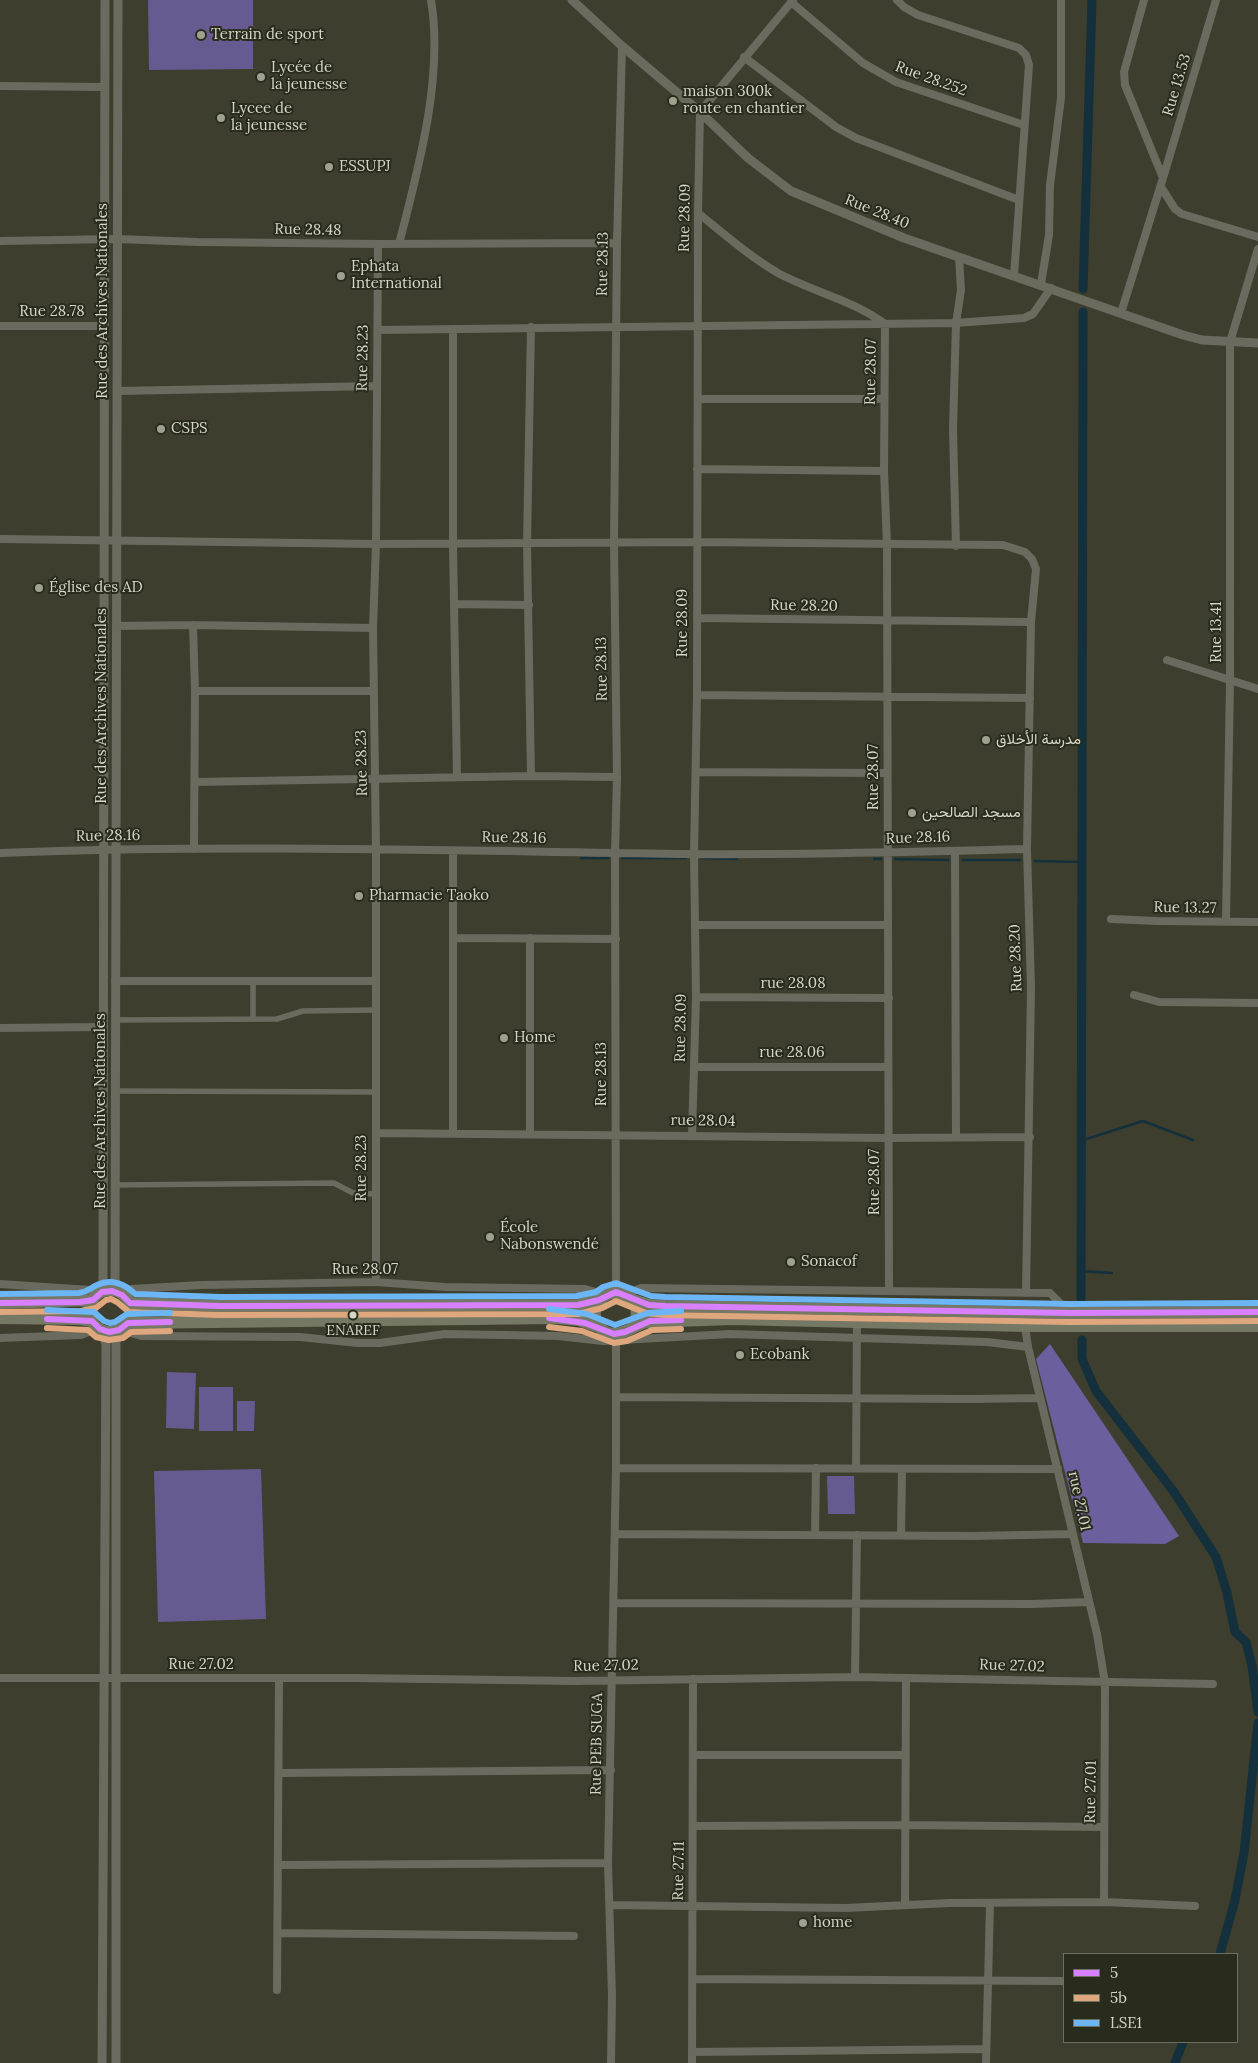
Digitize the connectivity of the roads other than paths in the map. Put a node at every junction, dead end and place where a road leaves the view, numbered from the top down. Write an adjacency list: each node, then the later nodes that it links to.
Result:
1 (105, 0): 13 (street, Rue des Archives Nationales)
2 (118, 0): 22 (street, Rue des Archives Nationales)
3 (431, 0): 26 (street)
4 (572, 0): 10 (street, Rue 28.40)
5 (897, 0): 15 (street)
6 (1061, 0): 30 (street)
7 (1144, 0): 16 (street)
8 (1216, 0): 16 (street, Rue 13.53)
9 (792, 1): 11 (street); 15 (street, Rue 28.252)
10 (622, 46): 14 (street, Rue 28.40); 24 (street, Rue 28.13)
11 (744, 57): 14 (street); 18 (street)
12 (0, 86): 13 (street)
13 (105, 87): 21 (street, Rue des Archives Nationales)
14 (700, 112): 19 (street, Rue 28.09); 28 (street, Rue 28.40)
15 (1024, 125): 18 (street)
16 (1163, 178): 17 (street, Rue 13.53)
17 (1161, 187): 20 (street); 32 (street, Rue 13.53)
18 (1019, 200): 29 (street)
19 (698, 213): 34 (street); 37 (street, Rue 28.09)
20 (1258, 237)
21 (105, 239): 22 (street, Rue 28.48); 23 (street, Rue 28.48); 36 (street, Rue des Archives Nationales)
22 (117, 239): 25 (street, Rue 28.48); 45 (street, Rue des Archives Nationales)
23 (0, 241)
24 (617, 243): 26 (street, Rue 28.48); 38 (street, Rue 28.13)
25 (378, 244): 26 (street, Rue 28.48); 41 (street, Rue 28.23)
26 (399, 244)
27 (1258, 248): 42 (street, Rue 13.41)
28 (959, 257): 29 (street, Rue 28.40); 33 (street)
29 (1014, 276): 30 (street, Rue 28.40)
30 (1040, 284): 31 (street, Rue 28.40)
31 (1051, 288): 32 (street, Rue 28.40); 33 (street)
32 (1121, 313): 42 (street, Rue 28.40)
33 (956, 323): 34 (street); 59 (street)
34 (885, 324): 37 (street); 47 (street, Rue 28.07)
35 (0, 326): 36 (street, Rue 28.78)
36 (105, 326): 51 (street, Rue des Archives Nationales)
37 (698, 326): 38 (street); 46 (street, Rue 28.09)
38 (616, 327): 39 (street); 54 (street, Rue 28.13)
39 (531, 328): 40 (street); 57 (street)
40 (453, 329): 41 (street); 56 (street)
41 (378, 330): 44 (street, Rue 28.23)
42 (1230, 342): 43 (street, Rue 28.40); 69 (street, Rue 13.41)
43 (1258, 343)
44 (376, 386): 45 (street); 55 (street, Rue 28.23)
45 (117, 391): 52 (street, Rue des Archives Nationales)
46 (698, 399): 47 (street); 48 (street, Rue 28.09)
47 (884, 400): 49 (street, Rue 28.07)
48 (697, 469): 49 (street); 53 (street, Rue 28.09)
49 (884, 471): 58 (street, Rue 28.07)
50 (0, 539): 51 (street)
51 (104, 540): 52 (street); 83 (street, Rue des Archives Nationales)
52 (116, 540): 55 (street); 66 (street, Rue des Archives Nationales)
53 (697, 542): 54 (street); 58 (street); 62 (street, Rue 28.09)
54 (614, 543): 57 (street); 80 (street, Rue 28.13)
55 (376, 544): 56 (street); 67 (street, Rue 28.23)
56 (453, 544): 57 (street); 60 (street)
57 (528, 544): 61 (street)
58 (887, 545): 59 (street); 63 (street, Rue 28.07)
59 (956, 546): 64 (street, Rue 28.20)
60 (454, 604): 61 (street); 78 (street)
61 (529, 605): 79 (street)
62 (697, 618): 63 (street, Rue 28.20); 73 (street, Rue 28.09)
63 (887, 622): 64 (street, Rue 28.20); 74 (street, Rue 28.07)
64 (1031, 622): 75 (street, Rue 28.20)
65 (193, 625): 66 (street); 67 (street); 71 (street)
66 (116, 626): 84 (street, Rue des Archives Nationales)
67 (373, 628): 72 (street, Rue 28.23)
68 (1167, 660): 69 (street)
69 (1230, 680): 70 (street); 95 (street, Rue 13.41)
70 (1258, 689)
71 (195, 691): 72 (street); 82 (street)
72 (374, 691): 81 (street, Rue 28.23)
73 (697, 695): 74 (street); 76 (street, Rue 28.09)
74 (888, 697): 75 (street); 77 (street, Rue 28.07)
75 (1030, 698): 86 (street, Rue 28.20)
76 (696, 772): 77 (street); 92 (street, Rue 28.09)
77 (887, 773): 93 (street, Rue 28.07)
78 (457, 776): 79 (street); 81 (street)
79 (531, 776): 80 (street)
80 (617, 777): 90 (street, Rue 28.13)
81 (376, 780): 82 (street); 87 (street, Rue 28.23)
82 (195, 782): 85 (street)
83 (104, 849): 84 (street, Rue 28.16); 91 (street, Rue 28.16); 112 (street, Rue des Archives Nationales)
84 (116, 849): 85 (street, Rue 28.16); 102 (street, Rue des Archives Nationales)
85 (194, 849): 87 (street, Rue 28.16)
86 (1027, 849): 89 (street, Rue 28.16); 124 (street, Rue 28.20)
87 (376, 850): 88 (street, Rue 28.16); 104 (street, Rue 28.23)
88 (453, 851): 90 (street, Rue 28.16); 99 (street)
89 (955, 851): 93 (street, Rue 28.16); 123 (street)
90 (615, 852): 92 (street, Rue 28.16); 101 (street, Rue 28.13)
91 (0, 853)
92 (694, 854): 93 (street, Rue 28.16); 97 (street, Rue 28.09)
93 (888, 854): 98 (street, Rue 28.07)
94 (1111, 919): 95 (street, Rue 13.27)
95 (1226, 922): 96 (street, Rue 13.27)
96 (1258, 922)
97 (695, 925): 98 (street); 106 (street, Rue 28.09)
98 (887, 925): 107 (street, Rue 28.07)
99 (453, 938): 100 (street); 119 (street)
100 (530, 938): 101 (street); 120 (street)
101 (616, 939): 121 (street, Rue 28.13)
102 (115, 981): 103 (street); 111 (street, Rue des Archives Nationales)
103 (253, 981): 104 (street); 110 (street)
104 (376, 981): 109 (street, Rue 28.23)
105 (1134, 995): 108 (street)
106 (696, 997): 107 (street, rue 28.08); 115 (street, Rue 28.09)
107 (889, 998): 114 (street, Rue 28.07)
108 (1258, 1003)
109 (376, 1010): 110 (street); 117 (street, Rue 28.23)
110 (254, 1019): 111 (street)
111 (115, 1020): 116 (street, Rue des Archives Nationales)
112 (104, 1027): 113 (street); 132 (street, Rue des Archives Nationales)
113 (0, 1028)
114 (888, 1066): 115 (street, rue 28.06); 125 (street, Rue 28.07)
115 (694, 1067): 122 (street, Rue 28.09)
116 (115, 1091): 117 (street); 126 (street, Rue des Archives Nationales)
117 (376, 1092): 118 (street, Rue 28.23)
118 (376, 1133): 119 (street, rue 28.04); 127 (street, Rue 28.23)
119 (453, 1133): 120 (street, rue 28.04)
120 (530, 1133): 121 (street, rue 28.04)
121 (616, 1134): 122 (street, rue 28.04); 133 (street, Rue 28.13)
122 (692, 1135): 125 (street, rue 28.04)
123 (956, 1136): 124 (street, rue 28.04); 125 (street, rue 28.04)
124 (1030, 1137): 131 (street, Rue 28.20)
125 (888, 1138): 130 (street, Rue 28.07)
126 (115, 1185): 127 (street); 134 (street, Rue des Archives Nationales)
127 (376, 1194): 128 (street, Rue 28.23)
128 (376, 1282): 133 (street, Rue 28.07); 134 (street, Rue 28.07)
129 (0, 1284): 132 (street)
130 (889, 1290): 131 (street, Rue 28.07); 133 (street, Rue 28.07)
131 (1026, 1293): 137 (street, Rue 28.07)
132 (98, 1295): 134 (highway); 135 (highway); 140 (highway)
133 (616, 1296): 134 (highway); 137 (highway); 141 (highway); 144 (highway)
134 (124, 1297): 145 (highway)
135 (0, 1303)
136 (1258, 1312): 137 (highway)
137 (1070, 1313)
138 (0, 1318): 140 (highway)
139 (857, 1321): 142 (highway); 144 (highway); 148 (street)
140 (97, 1326): 145 (highway); 146 (street); 169 (street)
141 (599, 1326): 145 (highway); 147 (highway)
142 (1025, 1326): 143 (highway); 149 (street, rue 27.01)
143 (1258, 1326)
144 (632, 1327): 147 (highway)
145 (122, 1328): 147 (street); 172 (street)
146 (0, 1338)
147 (616, 1338): 148 (street); 150 (street, Rue PEB SUGA)
148 (857, 1339): 149 (street); 151 (street)
149 (1028, 1347): 152 (street, rue 27.01)
150 (616, 1397): 151 (street); 153 (street, Rue PEB SUGA)
151 (857, 1398): 152 (street); 155 (street)
152 (1040, 1398): 157 (street, rue 27.01)
153 (616, 1468): 154 (street); 158 (street, Rue PEB SUGA)
154 (816, 1468): 155 (street); 160 (street)
155 (856, 1468): 156 (street)
156 (902, 1469): 157 (street); 162 (street)
157 (1058, 1469): 159 (street, rue 27.01)
158 (615, 1534): 160 (street); 164 (street, Rue PEB SUGA)
159 (1073, 1534): 162 (street); 163 (street, rue 27.01)
160 (815, 1535): 161 (street)
161 (856, 1535): 162 (street); 165 (street)
162 (901, 1535)
163 (1089, 1602): 165 (street); 174 (street, rue 27.01)
164 (614, 1603): 165 (street); 173 (street, Rue PEB SUGA)
165 (856, 1604): 166 (street)
166 (855, 1677): 170 (street, Rue 27.02); 171 (street, Rue 27.02)
167 (0, 1678): 169 (street, Rue 27.02)
168 (279, 1678): 172 (street, Rue 27.02); 173 (street, Rue 27.02); 179 (street)
169 (104, 1679): 172 (street, Rue 27.02); 199 (street)
170 (693, 1679): 173 (street, Rue 27.02); 176 (street, Rue 27.11)
171 (906, 1679): 174 (street, Rue 27.02); 177 (street)
172 (116, 1680): 200 (street)
173 (611, 1680): 178 (street, Rue PEB SUGA)
174 (1105, 1683): 175 (street, Rue 27.02); 182 (street, Rue 27.01)
175 (1213, 1684)
176 (694, 1755): 177 (street); 181 (street, Rue 27.11)
177 (905, 1755): 180 (street)
178 (610, 1770): 179 (street); 183 (street, Rue PEB SUGA)
179 (279, 1773): 184 (street)
180 (905, 1825): 181 (street); 182 (street); 189 (street)
181 (693, 1826): 188 (street, Rue 27.11)
182 (1104, 1827): 185 (street, Rue 27.01)
183 (608, 1863): 184 (street); 187 (street, Rue PEB SUGA)
184 (279, 1865): 191 (street)
185 (1104, 1902): 186 (street); 190 (street)
186 (990, 1903): 189 (street); 194 (street)
187 (610, 1905): 188 (street); 201 (street, Rue PEB SUGA)
188 (692, 1905): 189 (street); 193 (street, Rue 27.11)
189 (905, 1905)
190 (1195, 1906)
191 (278, 1933): 192 (street); 196 (street)
192 (574, 1936)
193 (693, 1978): 194 (street); 198 (street, Rue 27.11)
194 (988, 1979): 195 (street); 197 (street)
195 (1063, 1981)
196 (277, 1990)
197 (985, 2049): 198 (street); 203 (street)
198 (693, 2052): 202 (street, Rue 27.11)
199 (102, 2063)
200 (116, 2063)
201 (612, 2063)
202 (692, 2063)
203 (986, 2063)

